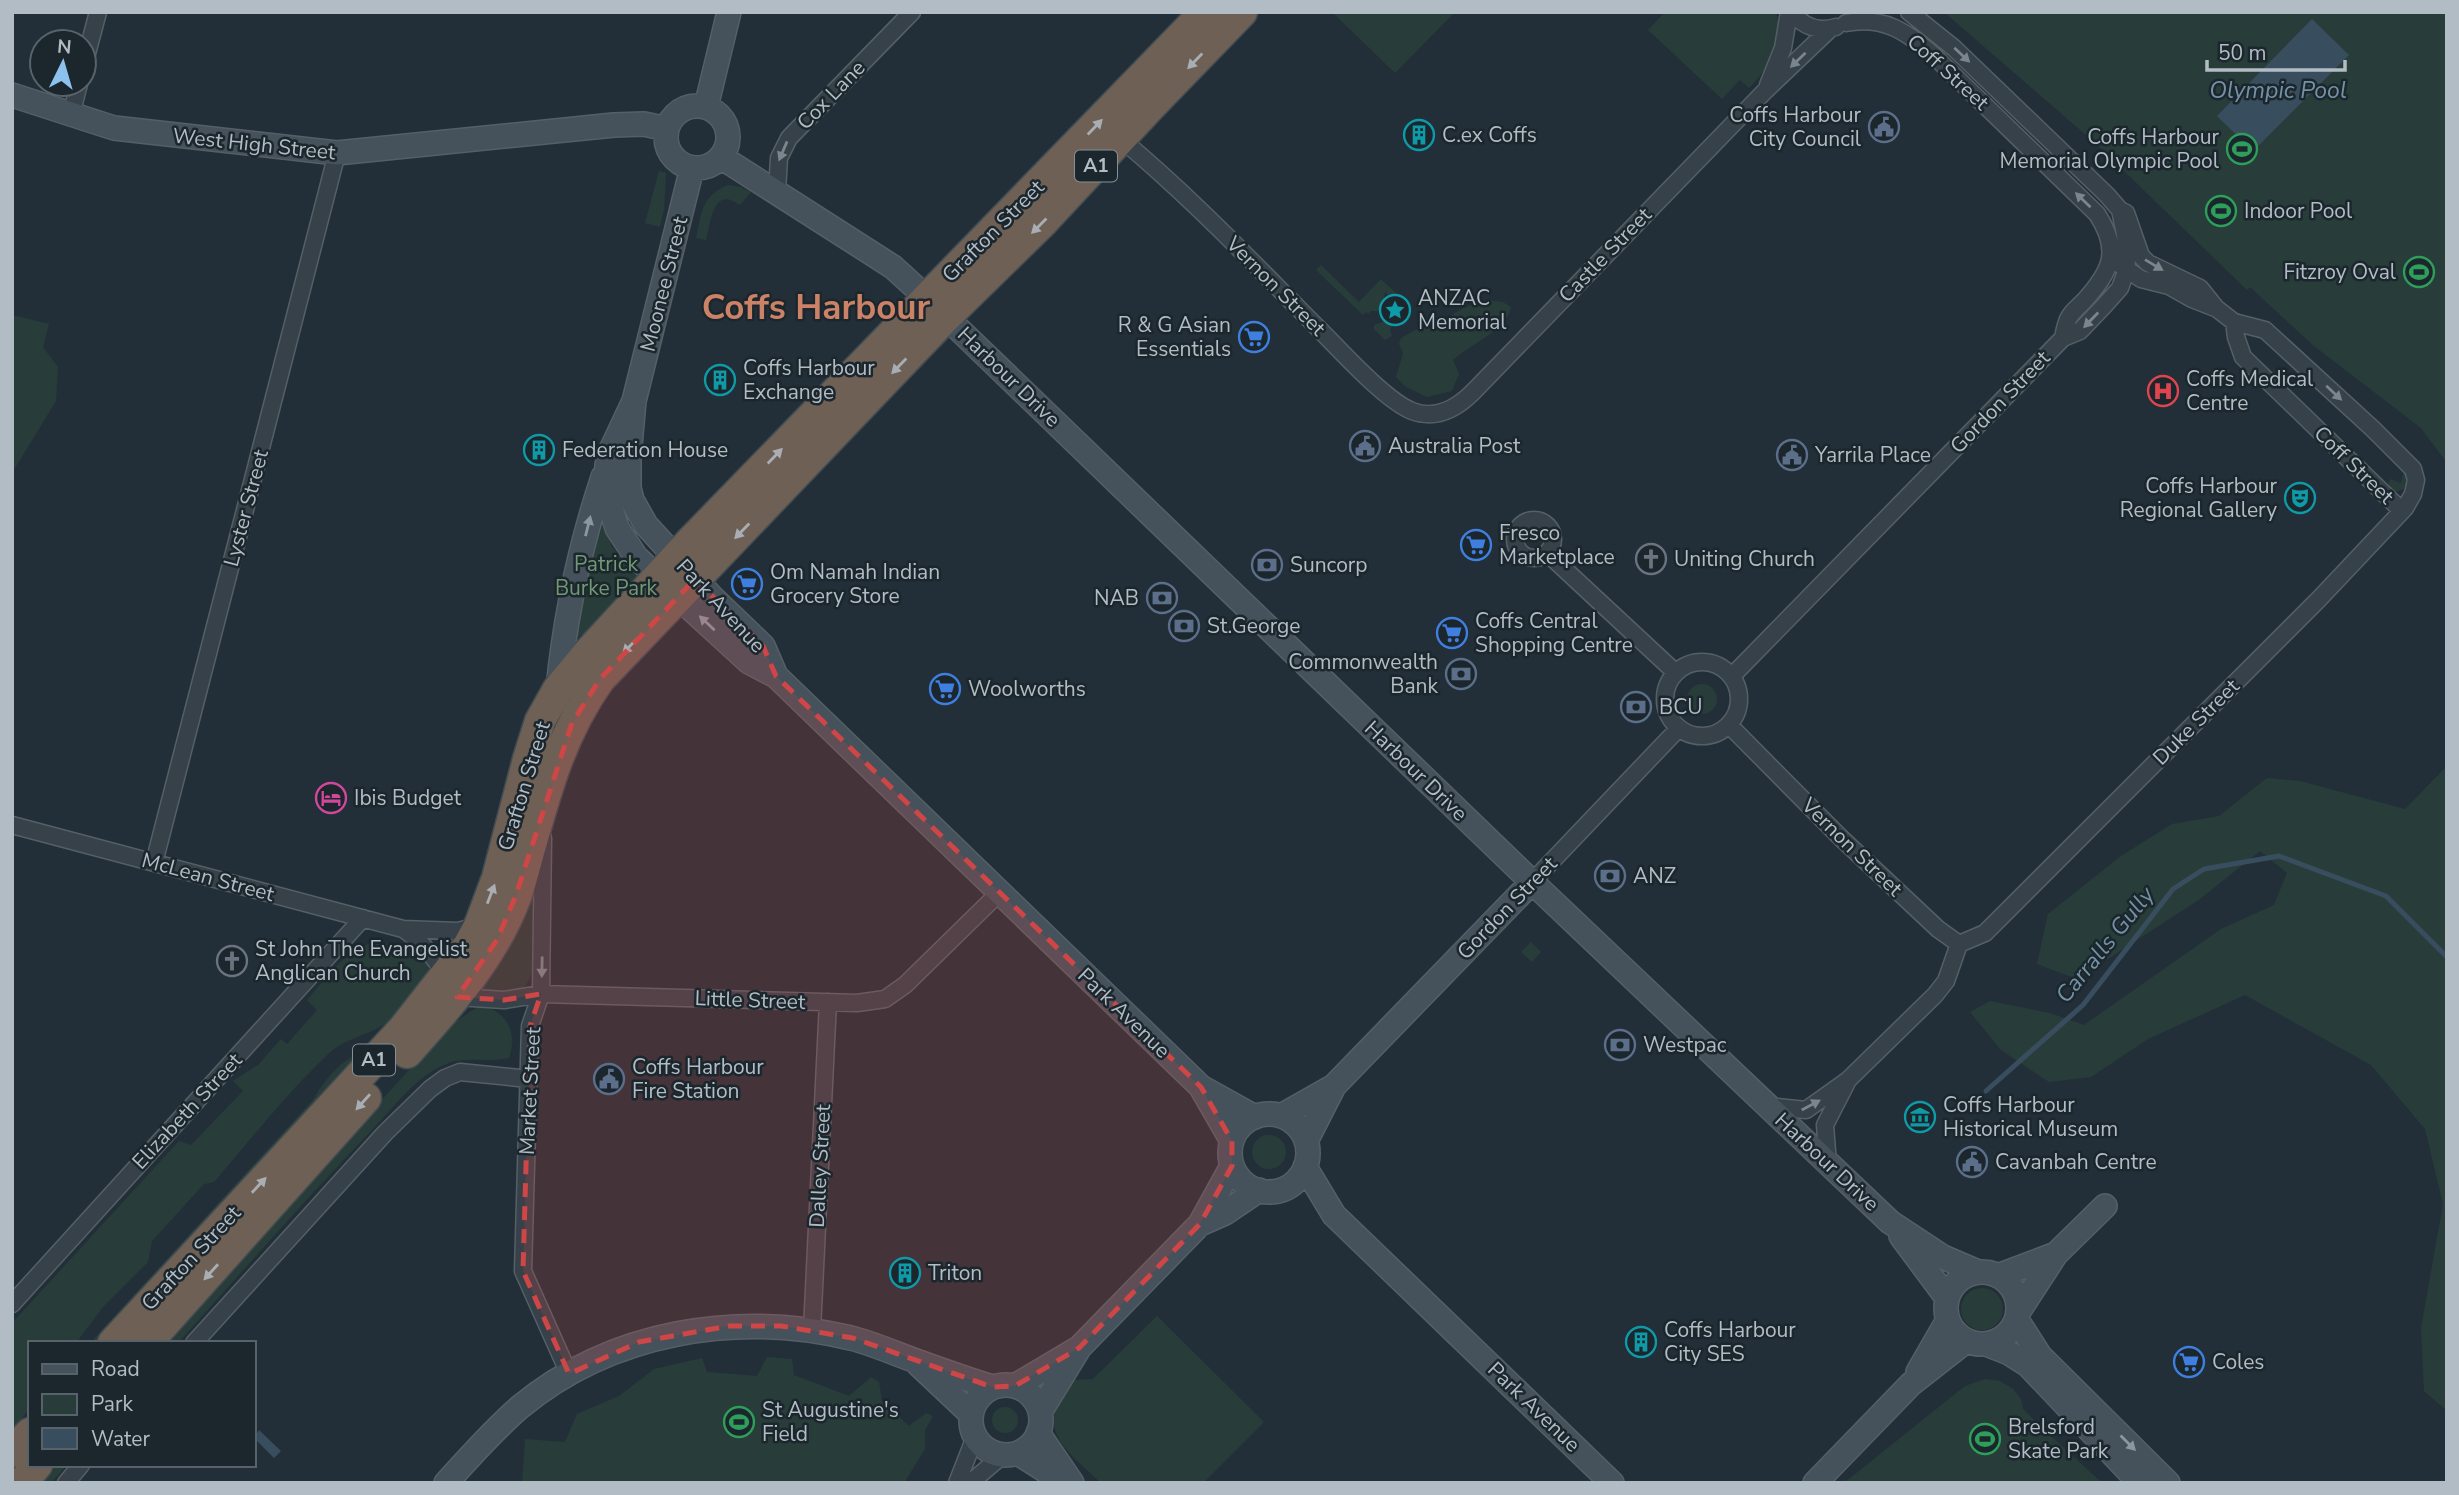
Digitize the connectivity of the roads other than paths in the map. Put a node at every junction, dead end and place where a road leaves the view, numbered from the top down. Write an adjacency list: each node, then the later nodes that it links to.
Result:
1 (729, 12): 12 (street)
2 (912, 12): 19 (street, Cox Lane, one-way to 19)
3 (1205, 12): 23 (highway, Grafton Street / A1, one-way to 3)
4 (1242, 12): 15 (highway, Grafton Street / A1, one-way to 15)
5 (1791, 12): 8 (street); 9 (street, Castle Street)
6 (1909, 12): 20 (street, Coff Street, one-way to 20)
7 (1851, 17): 8 (street); 21 (street, Coff Street, one-way to 7)
8 (1830, 29): 9 (street, Castle Street, one-way to 9)
9 (1766, 90): 28 (street, Castle Street)
10 (12, 95): 13 (street, West High Street)
11 (75, 98): 13 (street)
12 (706, 107): 14 (street); 17 (street)
13 (71, 115): 16 (street, West High Street)
14 (667, 129): 16 (street, West High Street); 18 (street)
15 (1121, 139): 23 (highway, Grafton Street / A1, one-way to 23); 28 (street, Vernon Street)
16 (337, 153): 40 (street, Lyster Street)
17 (722, 157): 18 (street); 19 (street)
18 (692, 167): 27 (street, Moonee Street)
19 (777, 191): 23 (street)
20 (2120, 211): 22 (street); 24 (street, Coff Street, one-way to 24)
21 (2111, 258): 22 (street, Coff Street); 26 (street, Gordon Street)
22 (2127, 269): 24 (street, Coff Street); 26 (street, Gordon Street, one-way to 26)
23 (936, 307): 32 (highway, Grafton Street / A1); 41 (street, Harbour Drive)
24 (2216, 308): 25 (street, Coff Street)
25 (2234, 322): 30 (street, Coff Street); 30 (street, Coff Street, one-way to 30)
26 (2063, 338): 34 (street, Gordon Street)
27 (634, 401): 29 (street, Park Avenue); 32 (street, Park Avenue)
28 (1441, 414)
29 (607, 465): 32 (street, Park Avenue); 35 (street, one-way to 29)
30 (2403, 509): 46 (street, Duke Street)
31 (1547, 553): 33 (street)
32 (676, 578): 35 (highway, Grafton Street / A1); 38 (highway, Grafton Street / A1, one-way to 38); 42 (street, Park Avenue)
33 (1675, 672): 34 (street); 37 (street)
34 (1732, 676): 36 (street)
35 (558, 689): 44 (highway, Grafton Street / A1, one-way to 35)
36 (1729, 725): 37 (street); 46 (street, Vernon Street)
37 (1679, 728): 41 (street, Gordon Street)
38 (544, 800): 47 (highway, Grafton Street / A1); 48 (street, Market Street, one-way to 48)
39 (12, 825): 40 (street, McLean Street)
40 (153, 863): 43 (street, McLean Street)
41 (1532, 883): 52 (street, Gordon Street); 54 (street, Harbour Drive)
42 (1000, 892): 49 (street, Little Street); 53 (street, Park Avenue)
43 (363, 918): 45 (street, McLean Street); 70 (street, Elizabeth Street)
44 (479, 926): 45 (street, McLean Street); 47 (highway, Grafton Street / A1)
45 (403, 929): 47 (street, McLean Street)
46 (1959, 944): 51 (street)
47 (451, 986): 48 (street, Little Street); 74 (highway, Grafton Street / A1, one-way to 47); 75 (highway, Grafton Street / A1, one-way to 75)
48 (541, 994): 49 (street, Little Street); 50 (street, Market Street)
49 (828, 1002): 73 (street, Dalley Street)
50 (529, 1079): 76 (street); 80 (street, Market Street)
51 (1848, 1080): 54 (street, one-way to 51); 59 (street)
52 (1334, 1086): 55 (street, Gordon Street); 58 (street, Gordon Street)
53 (1201, 1087): 56 (street, Park Avenue); 57 (street, Park Avenue)
54 (1767, 1106): 59 (street, Harbour Drive)
55 (1281, 1116): 56 (street); 58 (street)
56 (1255, 1117): 57 (street)
57 (1231, 1141): 60 (street)
58 (1306, 1141): 61 (street)
59 (1828, 1164): 66 (street, Harbour Drive)
60 (1232, 1166): 63 (street); 67 (street)
61 (1305, 1167): 62 (street); 65 (street, Park Avenue)
62 (1284, 1189): 63 (street); 65 (street, Park Avenue)
63 (1259, 1190): 67 (street)
64 (2105, 1206): 68 (street)
65 (1334, 1215): 99 (street, Park Avenue)
66 (1890, 1222): 69 (street, Harbour Drive); 71 (street, Harbour Drive)
67 (1200, 1224): 78 (street)
68 (2056, 1254): 69 (street); 72 (street)
69 (1988, 1274): 71 (street); 72 (street)
70 (12, 1304)
71 (1948, 1309): 77 (street); 81 (street)
72 (2018, 1315): 77 (street); 102 (street, one-way to 102)
73 (811, 1330): 79 (street); 80 (street)
74 (115, 1341)
75 (149, 1341)
76 (196, 1341)
77 (1976, 1343): 81 (street); 101 (street)
78 (1079, 1348): 82 (street); 85 (street)
79 (914, 1361): 83 (street); 84 (street)
80 (569, 1374): 94 (street)
81 (1911, 1384): 100 (street)
82 (1015, 1386): 83 (street); 85 (street)
83 (992, 1387): 84 (street)
84 (971, 1414): 87 (street)
85 (1039, 1422): 89 (street); 98 (street)
86 (28, 1435): 88 (highway)
87 (975, 1437): 89 (street); 95 (street)
88 (12, 1452)
89 (1011, 1454): 96 (street); 97 (street)
90 (35, 1467): 92 (highway)
91 (79, 1467): 93 (street)
92 (22, 1483)
93 (66, 1483)
94 (446, 1483)
95 (957, 1483)
96 (970, 1483)
97 (1065, 1483)
98 (1072, 1483)
99 (1612, 1483)
100 (1815, 1483)
101 (2140, 1483)
102 (2168, 1483)

